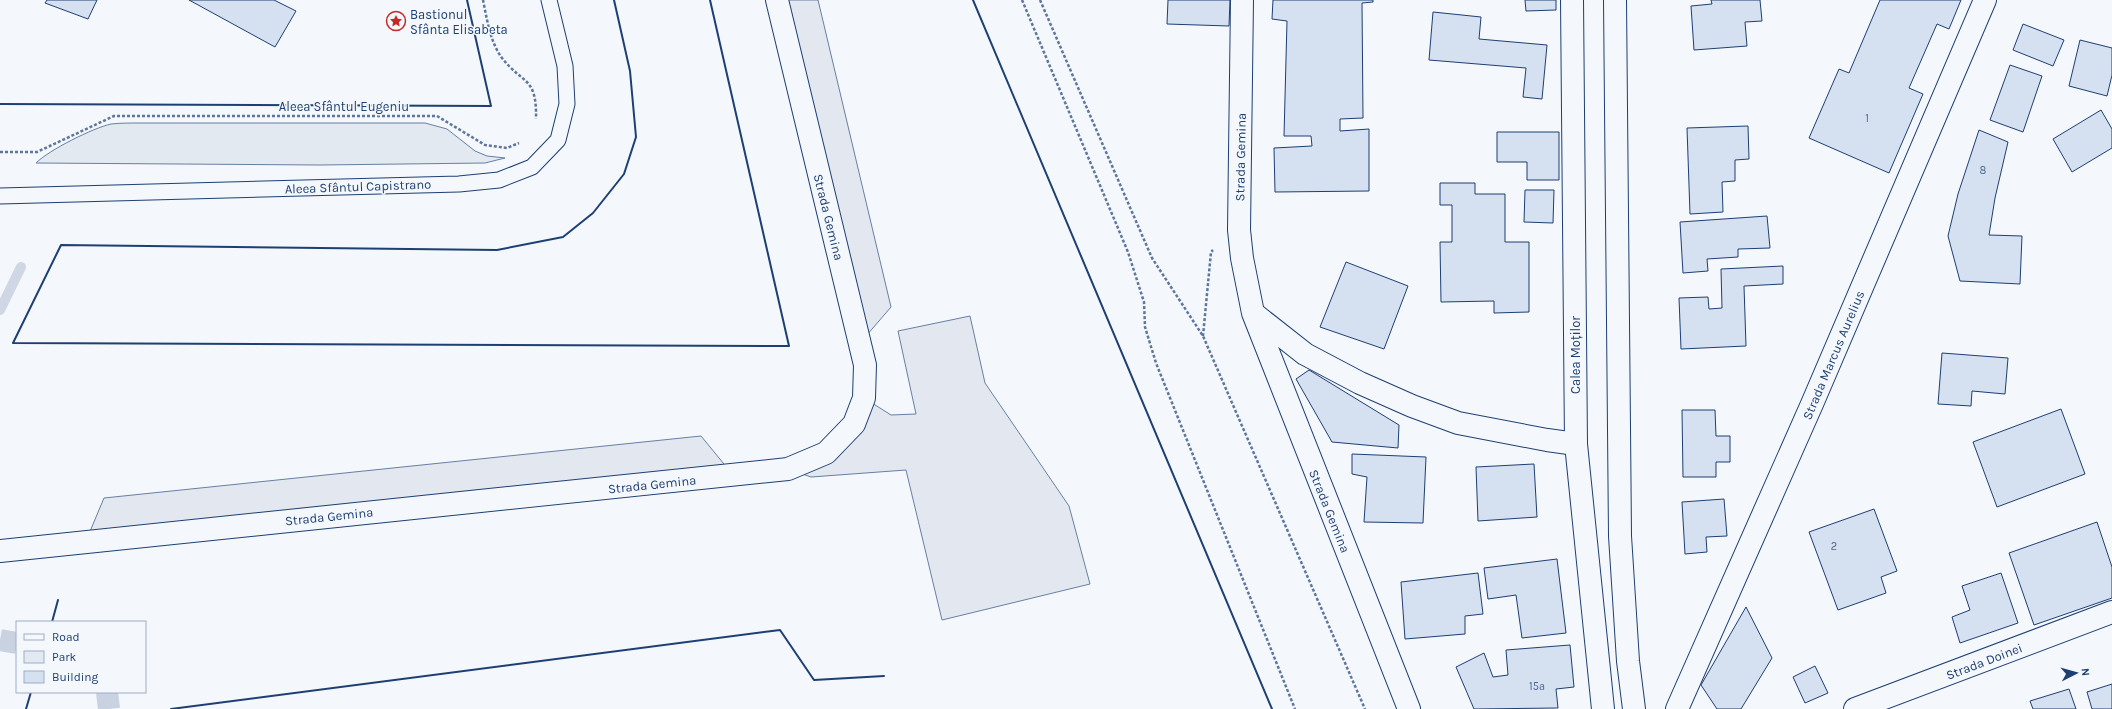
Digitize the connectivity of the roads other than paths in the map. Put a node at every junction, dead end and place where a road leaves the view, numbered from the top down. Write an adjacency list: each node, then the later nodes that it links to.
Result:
1 (549, 0): 7 (lane, Aleea Sfântul Capistrano)
2 (777, 0): 10 (street, Strada Gemina)
3 (1242, 0): 8 (street, Strada Gemina)
4 (1572, 0): 9 (street, Calea Moților)
5 (1615, 0): 14 (street)
6 (1985, 0): 15 (street, Strada Marcus Aurelius)
7 (0, 196)
8 (1253, 313): 9 (street); 12 (street, Strada Gemina)
9 (1576, 444): 13 (street, Calea Moților)
10 (0, 551)
11 (2112, 612): 16 (street, Strada Doinei)
12 (1409, 709)
13 (1603, 709)
14 (1634, 709)
15 (1677, 709)
16 (1855, 709)

